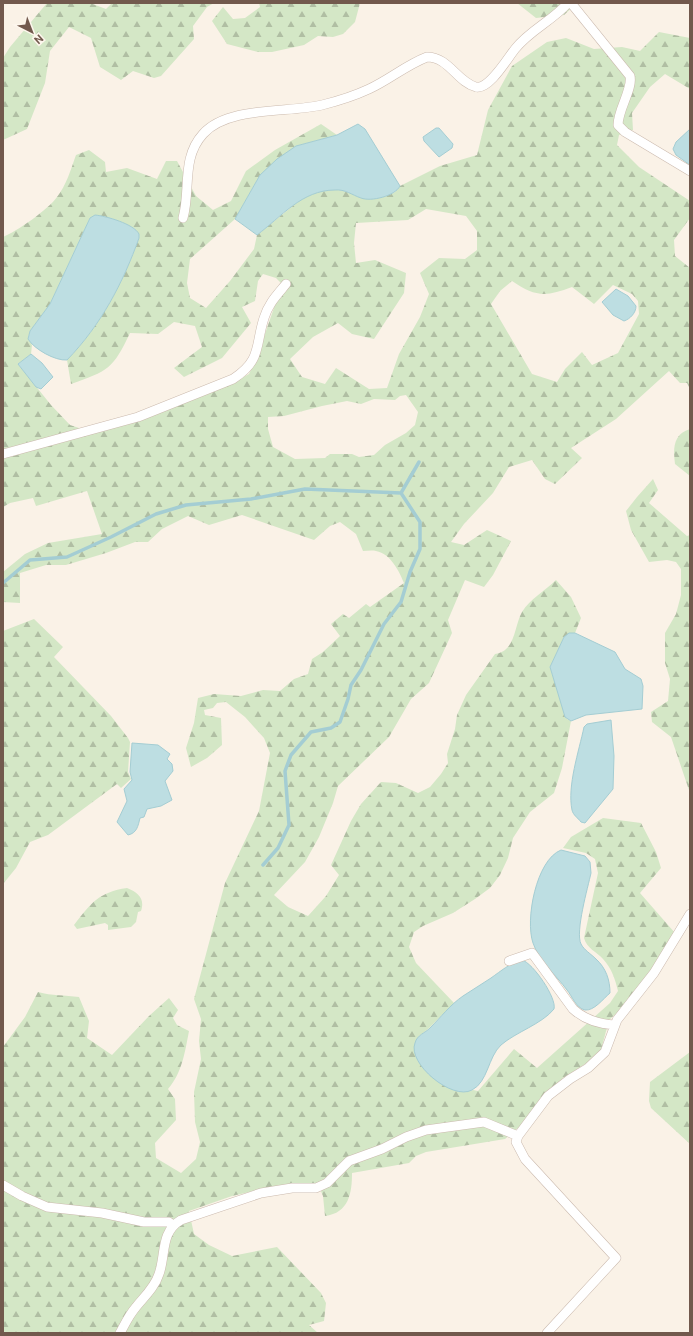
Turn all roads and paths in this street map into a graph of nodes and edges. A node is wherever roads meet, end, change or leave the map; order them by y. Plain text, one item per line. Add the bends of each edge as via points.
1 (568, 3) edge
2 (572, 3) edge
3 (690, 171) edge
4 (183, 218) dead end
5 (286, 284) dead end
6 (3, 454) edge
7 (690, 914) edge
8 (509, 961) dead end
9 (615, 1025) junction
10 (518, 1136) junction
11 (3, 1184) edge
12 (173, 1225) junction
13 (120, 1333) edge
14 (547, 1333) edge

1 - 4 street via 558,14 532,31 515,48 494,77 482,86 470,84 440,60 427,57 368,90 350,97 298,109 237,116 211,127 194,146 189,159
2 - 3 street via 630,76 632,82 618,115 618,125 625,132
5 - 6 street via 264,316 256,356 245,370 233,379 138,417
7 - 9 street via 654,974
8 - 9 street via 532,953 573,1009 581,1016 595,1023
9 - 10 street via 605,1052 588,1068 548,1096
10 - 12 street via 484,1122 426,1130 350,1160 322,1186 261,1193
10 - 14 street via 516,1142 525,1159 616,1258
11 - 12 street via 22,1196 47,1206 102,1213 144,1222 169,1222
12 - 13 street via 165,1238 159,1275

